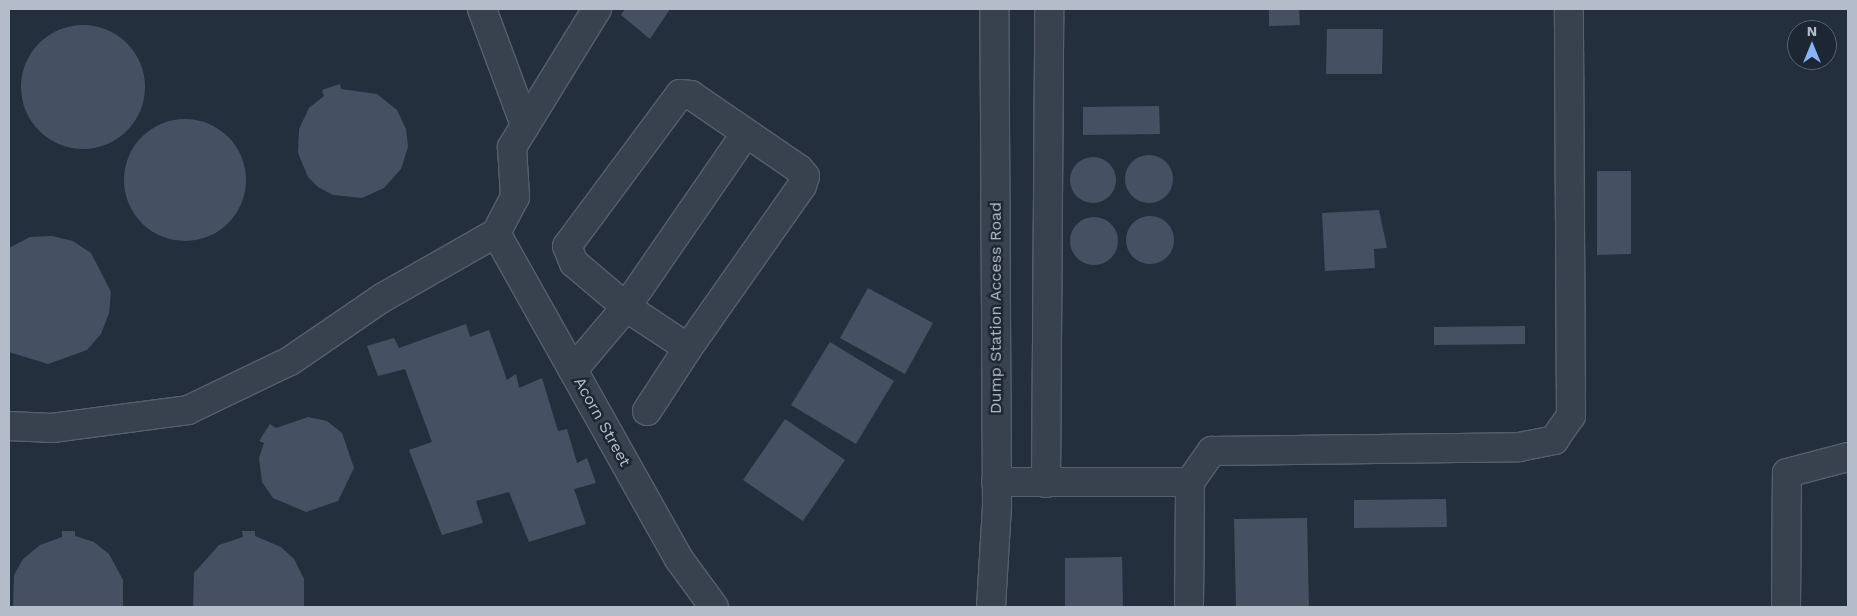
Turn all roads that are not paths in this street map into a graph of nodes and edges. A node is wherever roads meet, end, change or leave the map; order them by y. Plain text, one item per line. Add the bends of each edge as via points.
1 (482, 9) edge
2 (597, 9) edge
3 (994, 9) edge
4 (1049, 9) edge
5 (1569, 9) edge
6 (525, 125) junction
7 (746, 132) junction
8 (496, 233) junction
9 (626, 306) junction
10 (688, 348) junction
11 (573, 370) junction
12 (647, 411) dead end
13 (9, 426) edge
14 (1848, 457) edge
15 (996, 482) junction
16 (1190, 482) junction
17 (1046, 483) junction
18 (714, 607) edge
19 (991, 607) edge
20 (1189, 607) edge
21 (1786, 607) edge

1 - 6 street
2 - 6 street
3 - 15 street, Dump Station Access Road
4 - 17 street
5 - 16 street via 1570,416 1554,440 1519,447 1212,451
6 - 8 street via 512,147 515,197
7 - 9 street
7 - 9 street via 691,95 680,94 567,246 574,263
7 - 10 street via 799,169 804,181
8 - 11 street, Acorn Street
8 - 13 street via 382,298 290,361 188,410 52,428
9 - 10 street
9 - 11 street
10 - 12 street
11 - 18 street, Acorn Street via 679,559
14 - 21 street via 1787,473
15 - 17 street
15 - 19 street, Dump Station Access Road
16 - 17 street
16 - 20 street

